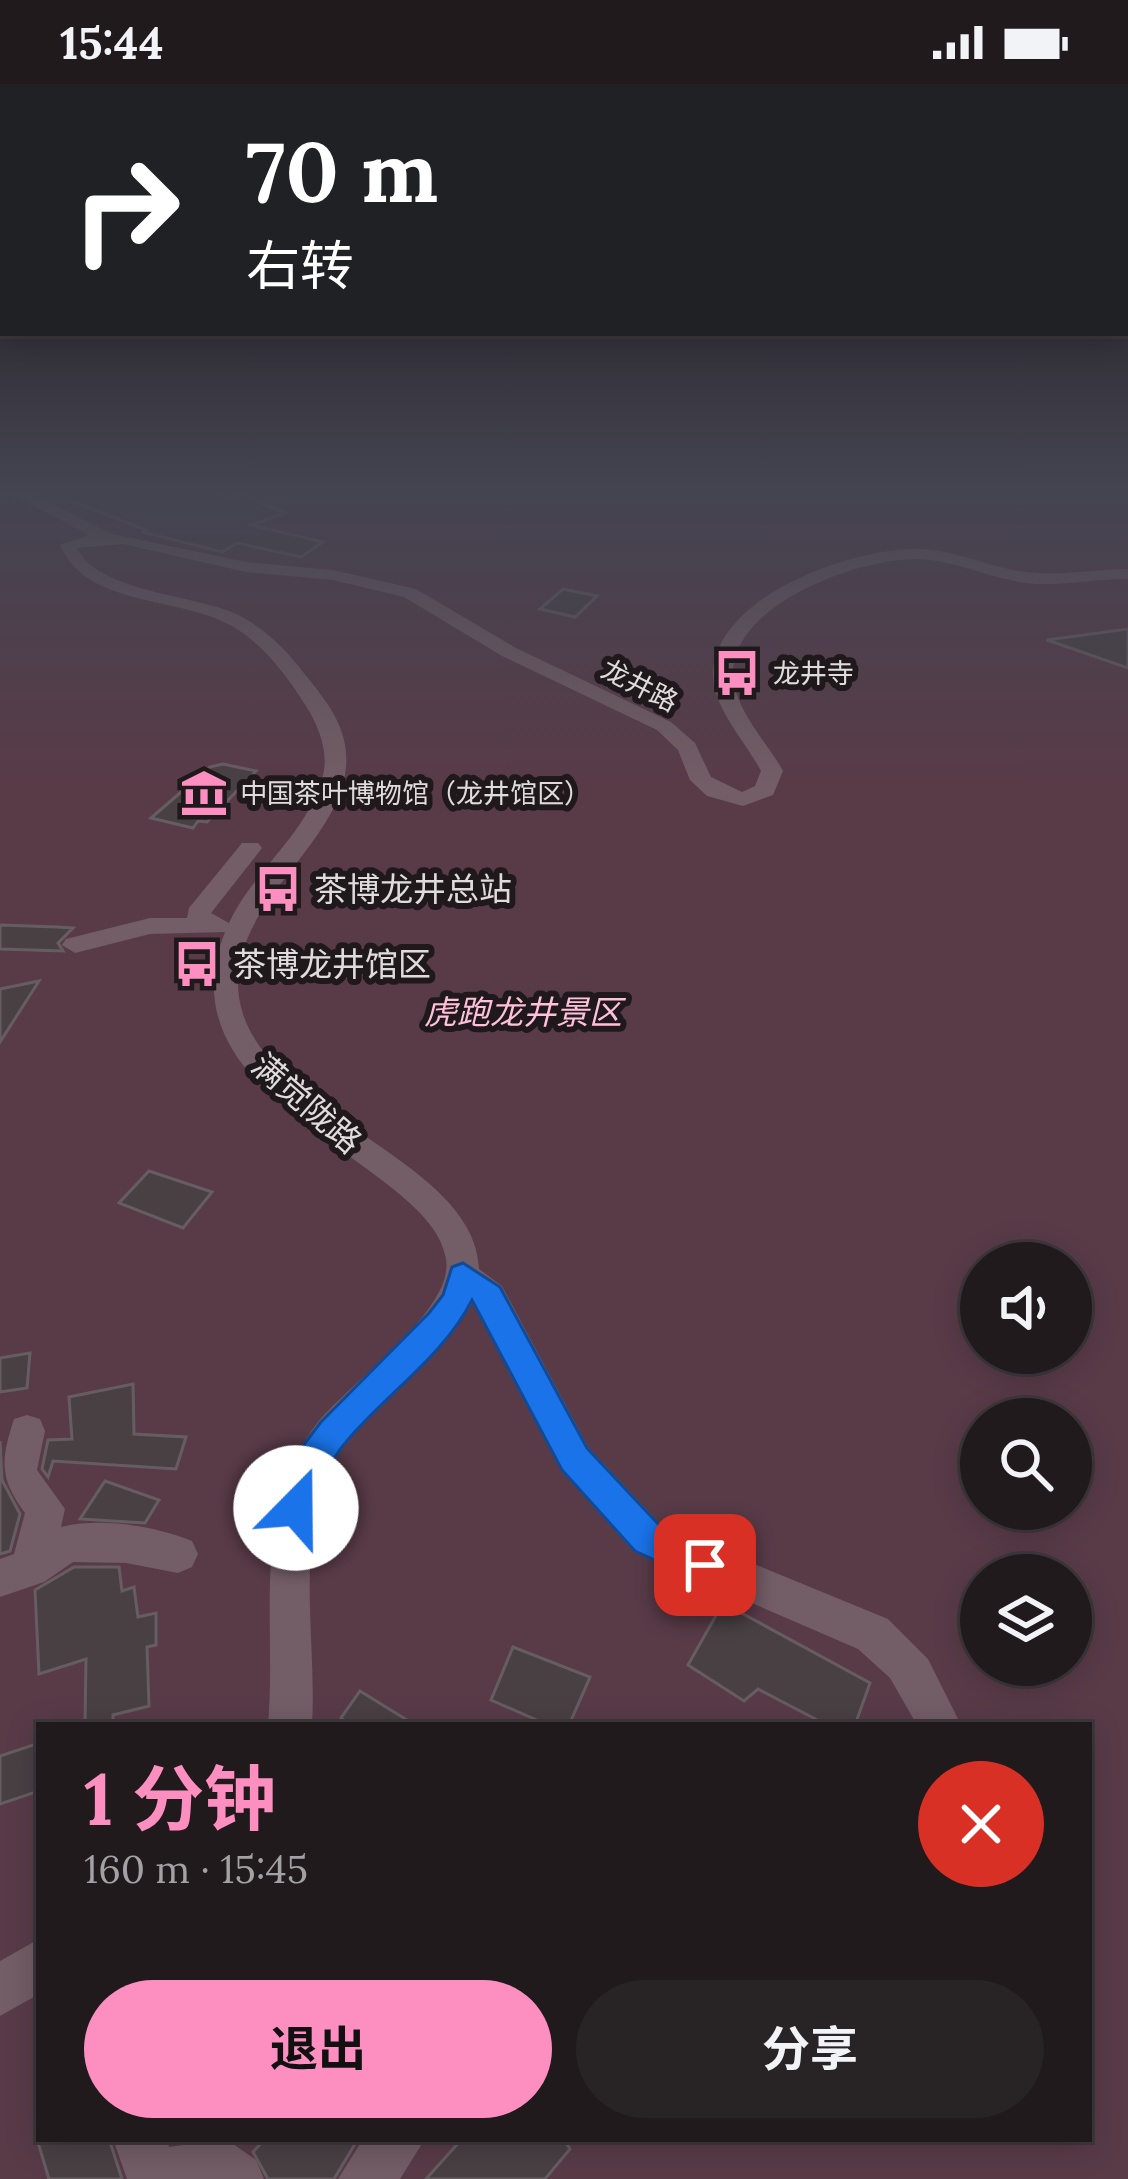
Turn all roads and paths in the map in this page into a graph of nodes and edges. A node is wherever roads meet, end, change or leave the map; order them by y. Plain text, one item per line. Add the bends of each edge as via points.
1 (128, 586) edge
2 (382, 586) edge
3 (800, 586) edge
4 (250, 848) dead end
5 (219, 926) junction
6 (75, 945) dead end
7 (463, 1275) junction
8 (17, 1439) edge
9 (178, 1554) dead end
10 (15, 1573) edge
11 (290, 1722) edge
12 (938, 1722) edge
13 (36, 1966) edge
14 (0, 1991) edge
15 (141, 2142) edge
16 (396, 2142) edge
17 (231, 2161) edge
18 (365, 2179) edge

1 - 5 street, 满觉陇路 via 245,626 302,683 334,745 334,794
2 - 3 street, 龙井路 via 664,726 688,747 700,780 742,799 765,790 772,770 732,704 724,654 764,607
4 - 5 street via 198,913
5 - 6 street via 150,926
5 - 7 street, 满觉陇路 via 228,1008 248,1054 433,1206 452,1230
7 - 11 street via 440,1322 333,1432 306,1478 293,1538
7 - 12 street via 490,1296 574,1459 648,1539 873,1634 902,1655
8 - 10 street via 16,1475 46,1509
9 - 10 street via 67,1543
13 - 14 street
15 - 17 street via 153,2177
16 - 18 street

